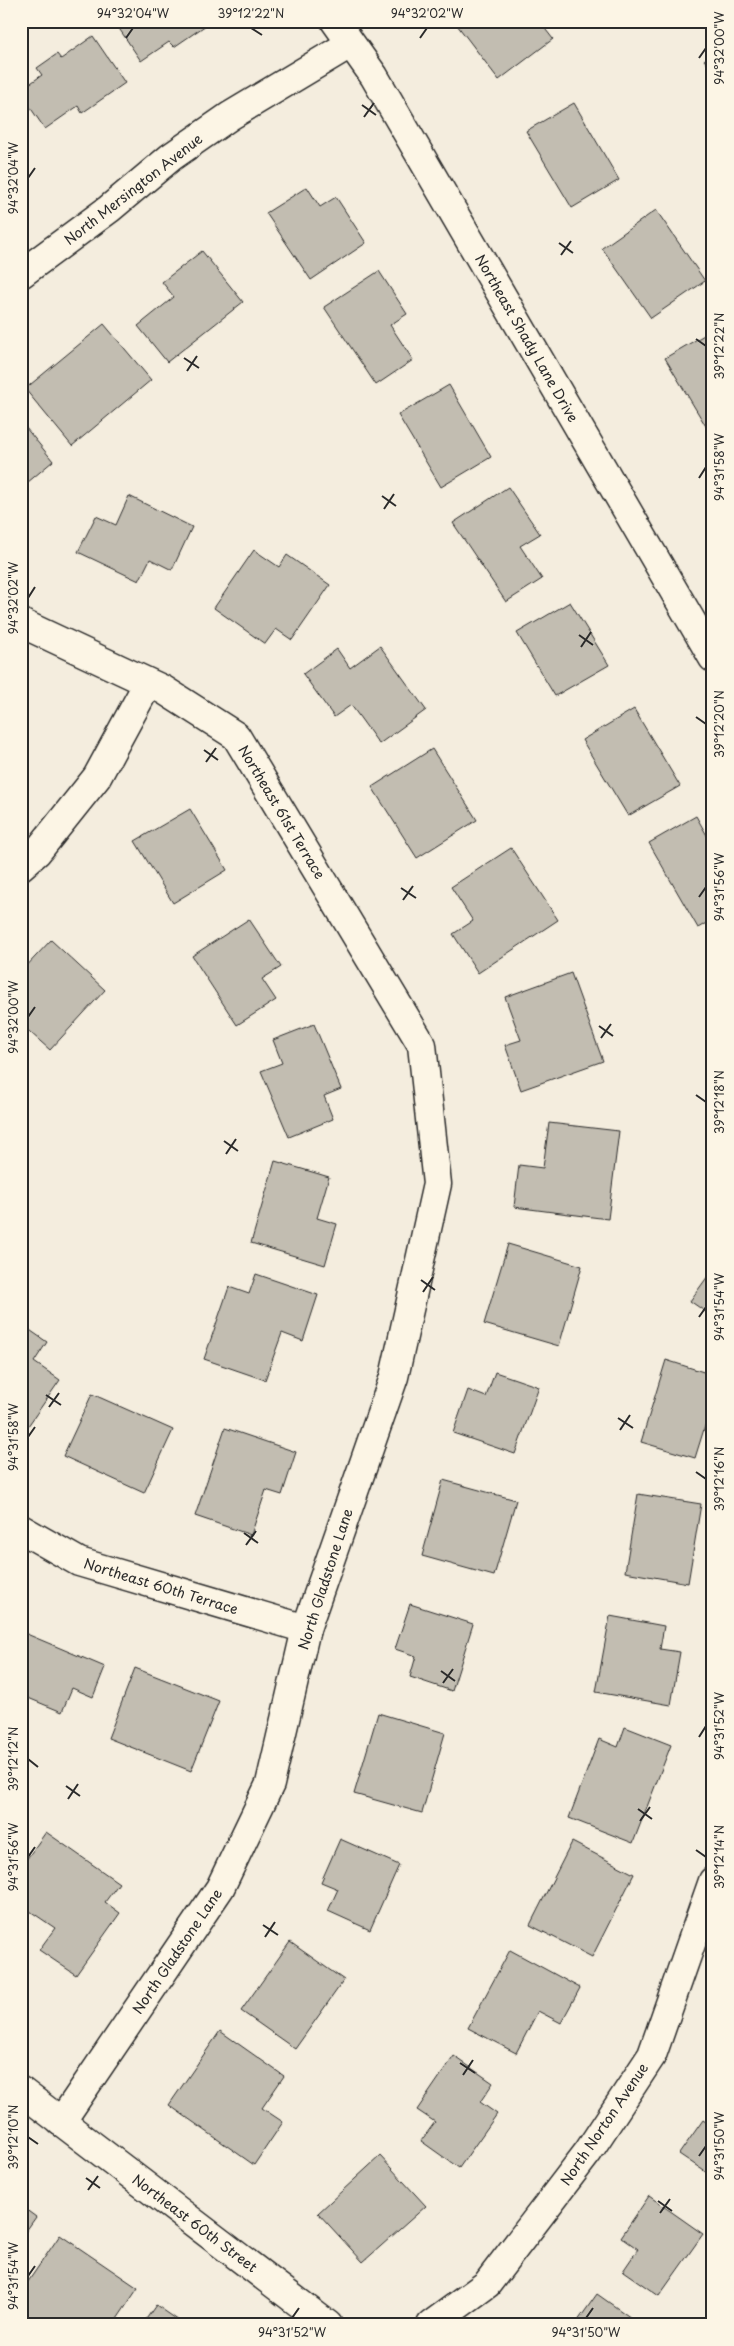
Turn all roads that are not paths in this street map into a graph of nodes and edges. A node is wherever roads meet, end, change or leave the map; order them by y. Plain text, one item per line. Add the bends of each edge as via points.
1 (335, 21) edge
2 (350, 44) junction
3 (21, 274) edge
4 (21, 623) edge
5 (713, 658) edge
6 (148, 683) junction
7 (21, 866) edge
8 (422, 1045) joint
9 (21, 1529) edge
10 (306, 1630) junction
11 (713, 1881) edge
12 (21, 2091) edge
13 (62, 2122) junction
14 (328, 2325) edge
15 (431, 2325) edge

1 - 2 street, Northeast Shady Lane Drive
2 - 3 street, North Mersington Avenue via 230,116 171,157 109,209
2 - 5 street, Northeast Shady Lane Drive via 374,76
4 - 6 street, Northeast 61st Terrace
6 - 7 street via 97,777 37,852
6 - 8 street, Northeast 61st Terrace via 236,736
8 - 10 street, North Gladstone Lane via 437,1184 394,1377
9 - 10 street, Northeast 60th Terrace via 79,1562
10 - 13 street, North Gladstone Lane via 270,1784 220,1888
11 - 15 street, North Norton Avenue via 652,2055 588,2152 487,2284
12 - 13 street, Northeast 60th Street
13 - 14 street, Northeast 60th Street

